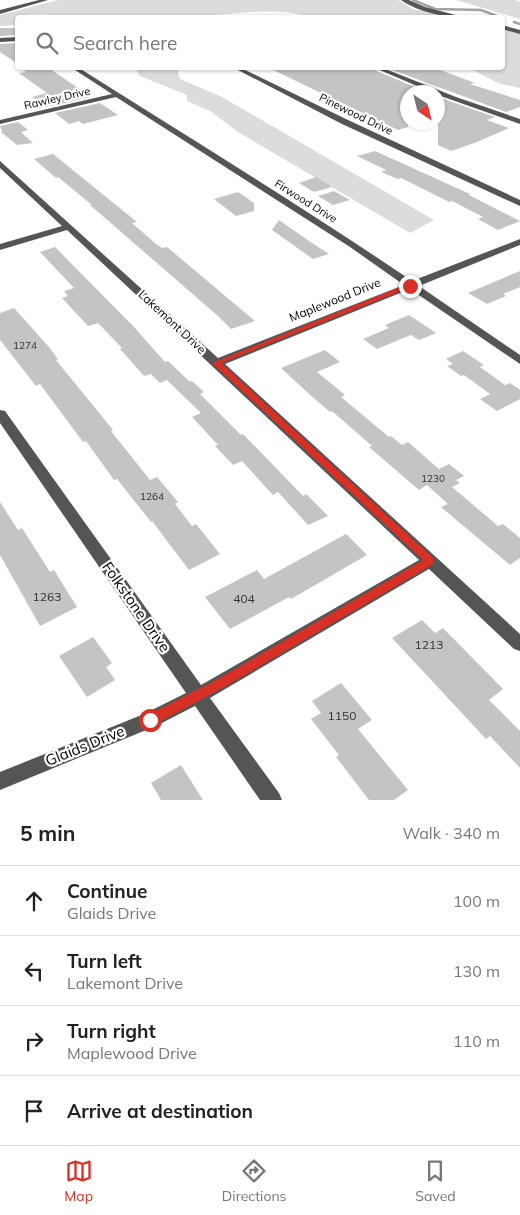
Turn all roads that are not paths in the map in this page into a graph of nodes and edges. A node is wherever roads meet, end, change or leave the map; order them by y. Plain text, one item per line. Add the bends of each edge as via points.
1 (45, 0) edge
2 (404, 0) edge
3 (0, 12) edge
4 (452, 15) edge
5 (505, 28) edge
6 (520, 32) edge
7 (15, 39) edge
8 (0, 40) edge
9 (79, 70) edge
10 (241, 70) edge
11 (383, 70) edge
12 (118, 95) junction
13 (0, 122) edge
14 (520, 122) edge
15 (0, 163) edge
16 (520, 203) edge
17 (68, 227) junction
18 (520, 242) edge
19 (0, 247) edge
20 (410, 286) junction
21 (520, 360) edge
22 (216, 363) junction
23 (0, 414) edge
24 (430, 561) junction
25 (520, 644) edge
26 (198, 696) junction
27 (0, 781) edge
28 (272, 800) edge

1 - 3 street
2 - 4 street
5 - 6 street
7 - 8 street
9 - 12 street, Firwood Drive
10 - 16 street, Pinewood Drive
11 - 14 street
12 - 13 street, Rawley Drive
12 - 20 street, Firwood Drive via 353,245
15 - 17 street, Lakemont Drive
17 - 19 street
17 - 22 street, Lakemont Drive
18 - 20 street, Maplewood Drive
20 - 21 street, Firwood Drive
20 - 22 street, Maplewood Drive
22 - 24 street, Lakemont Drive
23 - 26 street, Folkstone Drive
24 - 25 street, Lakemont Drive
24 - 26 street, Glaids Drive
26 - 27 street, Glaids Drive via 150,720
26 - 28 street, Folkstone Drive

